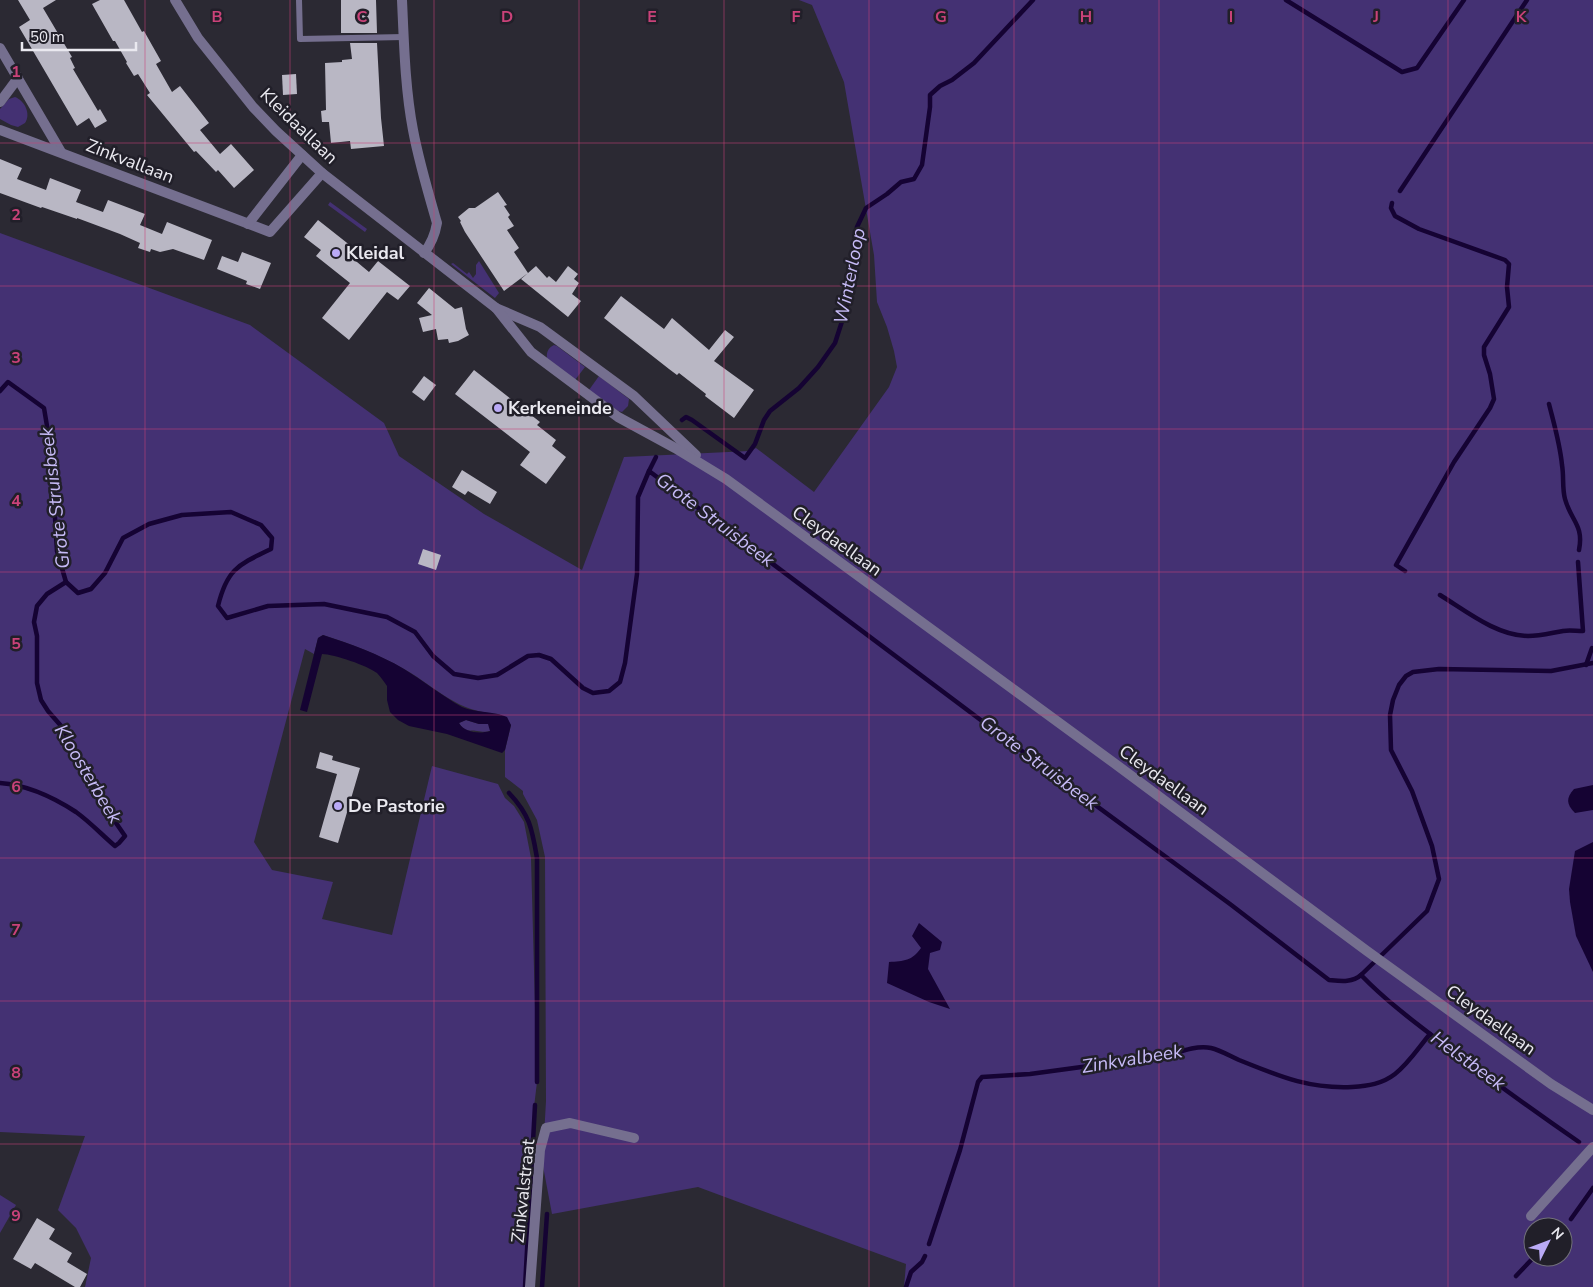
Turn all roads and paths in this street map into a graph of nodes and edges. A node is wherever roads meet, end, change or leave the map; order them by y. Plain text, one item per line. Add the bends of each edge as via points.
1 (175, 0) edge
2 (299, 0) edge
3 (402, 0) edge
4 (404, 37) junction
5 (0, 48) edge
6 (18, 78) junction
7 (0, 102) edge
8 (0, 130) edge
9 (61, 152) junction
10 (302, 155) junction
11 (322, 173) junction
12 (248, 224) junction
13 (424, 253) junction
14 (496, 308) junction
15 (718, 474) junction
16 (1593, 1110) edge
17 (634, 1138) dead end
18 (1593, 1147) edge
19 (1531, 1216) dead end
20 (530, 1287) edge

1 - 10 street, Kleidaallaan via 198,38 253,107
2 - 4 lane via 300,39
3 - 4 street
4 - 13 street via 412,128 437,223 430,246
5 - 6 street
6 - 7 street
6 - 9 street
8 - 9 street, Zinkvallaan
9 - 12 street, Zinkvallaan
10 - 11 street, Kleidaallaan
10 - 12 street
11 - 12 street, Zinkvallaan via 270,232
11 - 13 street, Kleidaallaan
13 - 14 street
14 - 15 street via 540,327 634,396
14 - 15 street via 531,352 618,417
15 - 16 street, Cleydaellaan via 1367,951 1551,1084
17 - 20 street, Zinkvalstraat via 570,1123 546,1128 540,1150
18 - 19 street

